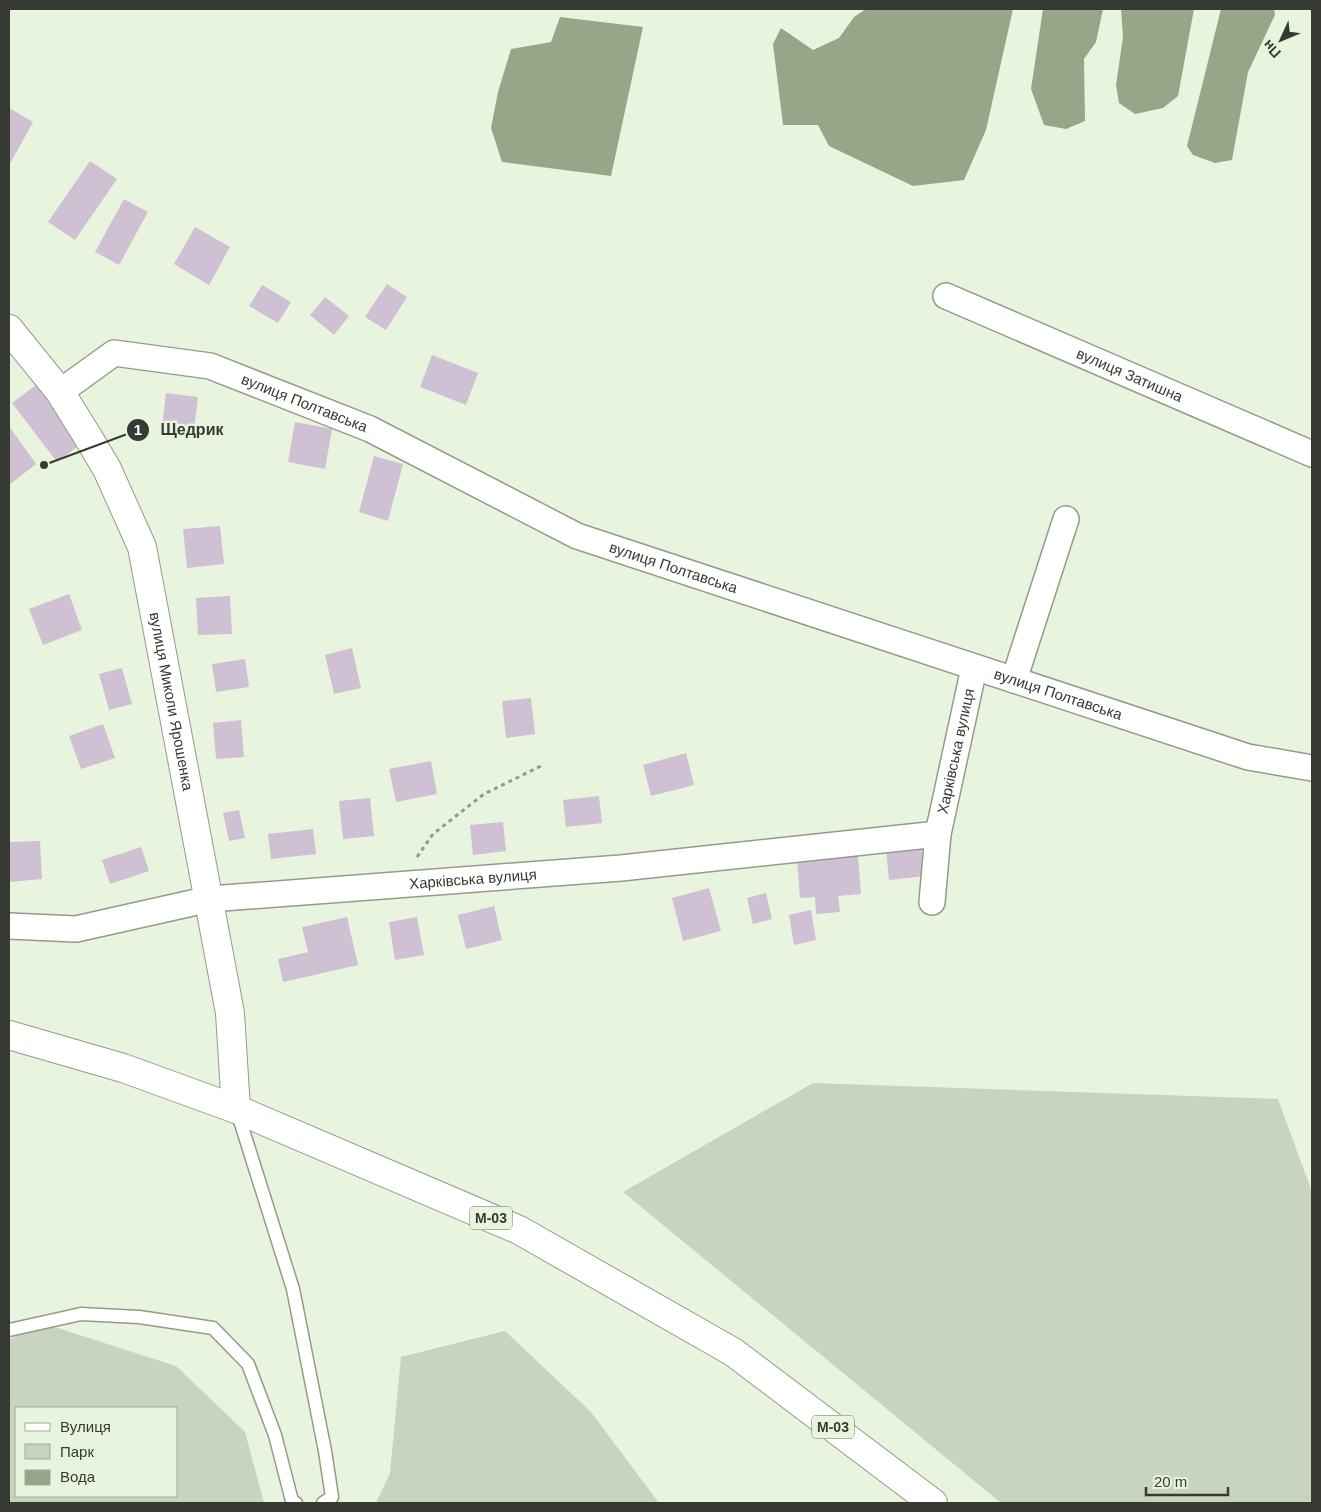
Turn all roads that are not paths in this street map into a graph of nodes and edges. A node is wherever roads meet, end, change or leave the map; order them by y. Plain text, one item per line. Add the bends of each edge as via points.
1 (946, 296) dead end
2 (9, 329) edge
3 (60, 392) junction
4 (1312, 454) edge
5 (1066, 519) dead end
6 (974, 668) junction
7 (1014, 680) junction
8 (1312, 768) edge
9 (938, 834) junction
10 (210, 899) junction
11 (932, 902) dead end
12 (9, 926) edge
13 (9, 1035) edge
14 (236, 1109) junction
15 (9, 1330) edge
16 (296, 1503) edge
17 (322, 1503) edge
18 (933, 1503) edge

1 - 4 street, вулиця Затишна
2 - 3 main road, вулиця Миколи Ярошенка
3 - 6 street, вулиця Полтавська via 114,353 210,366 370,429 577,536
3 - 10 main road, вулиця Миколи Ярошенка via 107,469 142,547
5 - 7 street
6 - 7 street, вулиця Полтавська
6 - 9 street, Харківська вулиця
7 - 8 street, вулиця Полтавська via 1248,757
9 - 10 street, Харківська вулиця via 621,868
9 - 11 street, Харківська вулиця
10 - 12 street, Харківська вулиця via 76,928
10 - 14 main road, вулиця Миколи Ярошенка via 230,1013
13 - 14 main road, М-03 via 123,1068
14 - 17 lane via 293,1289 332,1497
14 - 18 main road, М-03 via 519,1230 733,1352
15 - 16 lane via 81,1314 139,1317 213,1328 248,1364 275,1435 292,1501

